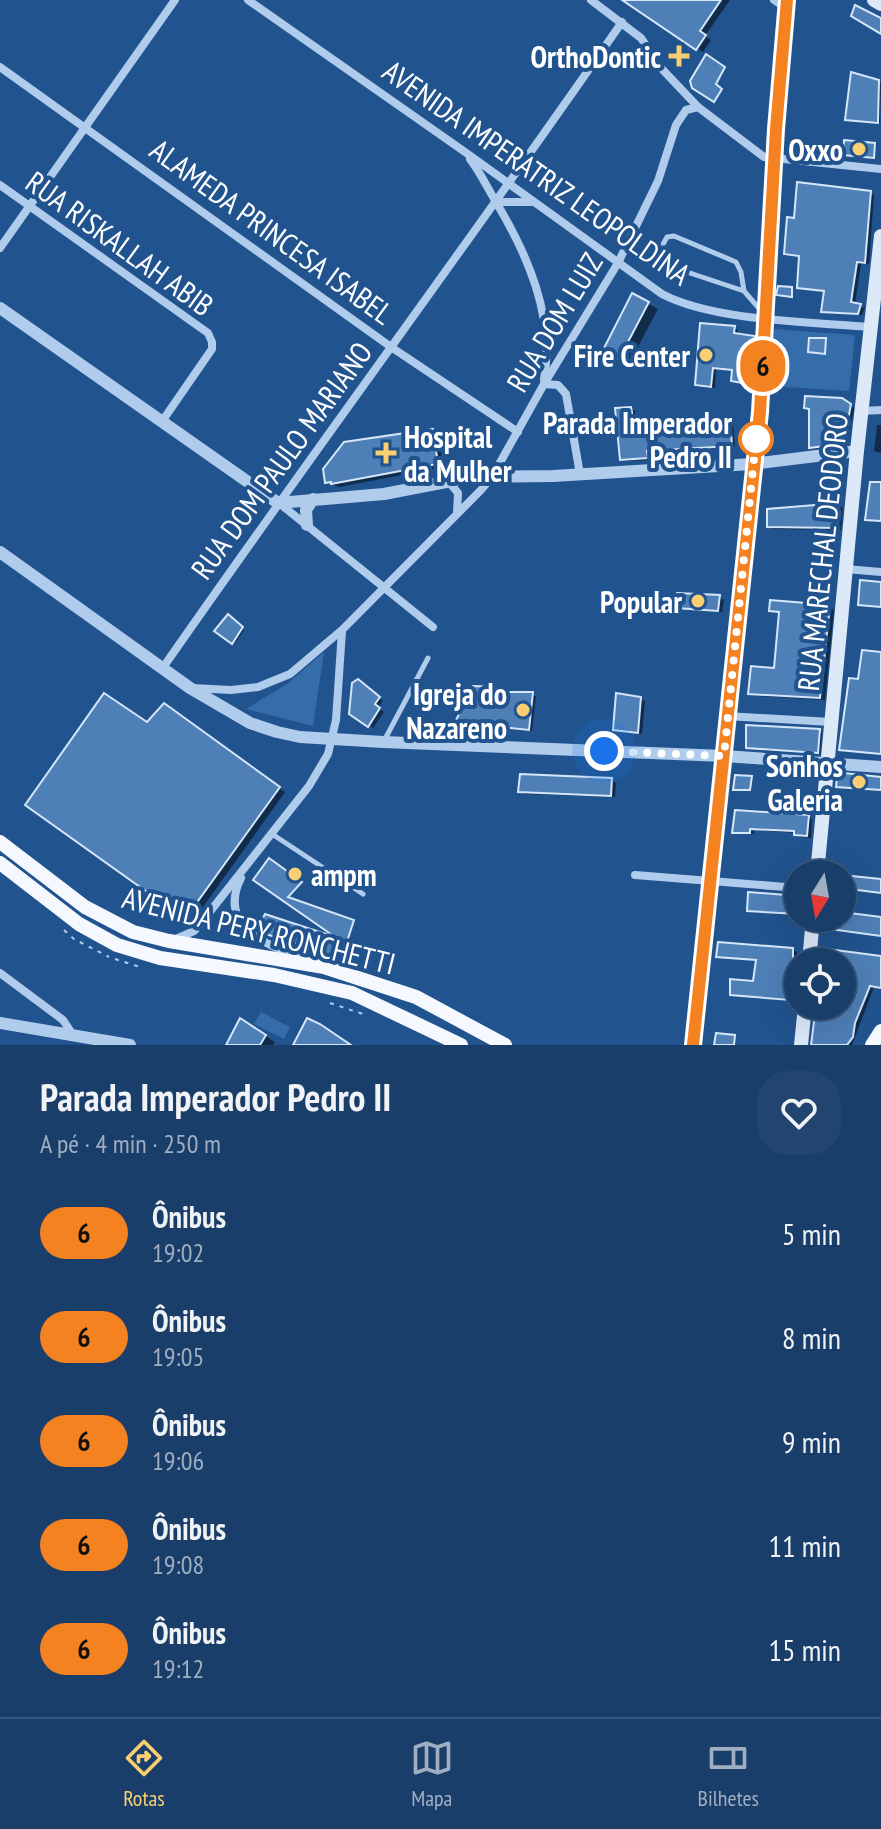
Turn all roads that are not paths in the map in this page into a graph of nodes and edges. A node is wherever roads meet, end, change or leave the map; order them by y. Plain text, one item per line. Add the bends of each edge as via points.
1 (175, 0) edge
2 (248, 0) edge
3 (591, 0) edge
4 (774, 0) edge
5 (874, 0) edge
6 (787, 4) edge
7 (881, 4) edge
8 (622, 22) junction
9 (0, 67) edge
10 (698, 107) junction
11 (86, 126) junction
12 (465, 152) junction
13 (775, 160) junction
14 (881, 169) edge
15 (509, 184) junction
16 (0, 185) edge
17 (496, 202) junction
18 (532, 202) junction
19 (29, 206) junction
20 (881, 236) edge
21 (0, 248) edge
22 (618, 263) junction
23 (744, 291) junction
24 (0, 308) edge
25 (767, 318) junction
26 (870, 327) junction
27 (391, 347) junction
28 (544, 384) junction
29 (881, 410) edge
30 (862, 411) junction
31 (163, 420) junction
32 (518, 432) junction
33 (857, 451) junction
34 (752, 464) junction
35 (580, 474) junction
36 (492, 477) junction
37 (447, 481) junction
38 (313, 499) junction
39 (278, 503) junction
40 (457, 513) junction
41 (307, 525) junction
42 (0, 552) edge
43 (846, 569) junction
44 (881, 572) edge
45 (385, 589) junction
46 (433, 627) dead end
47 (342, 630) junction
48 (428, 658) dead end
49 (162, 669) junction
50 (190, 688) junction
51 (727, 716) junction
52 (831, 722) junction
53 (333, 739) junction
54 (383, 742) junction
55 (724, 756) junction
56 (827, 764) junction
57 (881, 767) edge
58 (272, 834) junction
59 (0, 842) edge
60 (817, 860) edge
61 (0, 863) edge
62 (248, 866) junction
63 (635, 875) dead end
64 (710, 881) junction
65 (784, 887) edge
66 (363, 894) dead end
67 (169, 941) junction
68 (324, 967) junction
69 (0, 973) edge
70 (804, 1020) edge
71 (0, 1023) edge
72 (475, 1027) junction
73 (881, 1031) edge
74 (73, 1035) junction
75 (130, 1045) edge
76 (464, 1045) edge
77 (505, 1045) edge
78 (693, 1045) edge
79 (801, 1045) edge
80 (872, 1045) edge

1 - 11 street
2 - 12 street, AVENIDA IMPERATRIZ LEOPOLDINA
3 - 8 street
4 - 6 street
5 - 7 main road
6 - 13 street
8 - 10 street
8 - 15 street, RUA DOM PAULO MARIANO
9 - 11 street, ALAMEDA PRINCESA ISABEL
10 - 13 street
10 - 22 street, RUA DOM LUIZ via 686,110 676,125 658,181
11 - 19 street
11 - 27 street, ALAMEDA PRINCESA ISABEL
12 - 15 street, AVENIDA IMPERATRIZ LEOPOLDINA
12 - 17 street
13 - 14 street
13 - 25 street
15 - 17 street, RUA DOM PAULO MARIANO
15 - 18 street, AVENIDA IMPERATRIZ LEOPOLDINA
16 - 19 street, RUA RISKALLAH ABIB
17 - 18 street
17 - 27 street, RUA DOM PAULO MARIANO
17 - 28 street via 531,270 545,331
18 - 22 street, AVENIDA IMPERATRIZ LEOPOLDINA
19 - 21 street
19 - 31 street, RUA RISKALLAH ABIB via 208,333 212,349
20 - 26 main road, RUA MARECHAL DEODORO
22 - 25 street, AVENIDA IMPERATRIZ LEOPOLDINA via 680,303
22 - 28 street, RUA DOM LUIZ
23 - 23 lane via 669,266 657,255 667,237 674,236 736,262
23 - 25 lane
24 - 31 street
25 - 26 street, AVENIDA IMPERATRIZ LEOPOLDINA
25 - 34 street
26 - 30 main road, RUA MARECHAL DEODORO
27 - 32 street, ALAMEDA PRINCESA ISABEL
27 - 39 street, RUA DOM PAULO MARIANO
28 - 32 street, RUA DOM LUIZ
28 - 35 street via 558,385 566,394
29 - 30 street
30 - 33 main road, RUA MARECHAL DEODORO
31 - 39 street
32 - 36 street, RUA DOM LUIZ
33 - 34 street
33 - 43 main road, RUA MARECHAL DEODORO
34 - 35 street
34 - 51 street
35 - 36 street
36 - 37 street
36 - 40 street, RUA DOM LUIZ
37 - 38 street via 384,494
37 - 40 street via 458,493
38 - 39 street
38 - 41 street via 306,510
39 - 41 street
39 - 49 street, RUA DOM PAULO MARIANO
40 - 45 street, RUA DOM LUIZ
41 - 45 street
42 - 49 street
43 - 44 street
43 - 52 main road, RUA MARECHAL DEODORO
45 - 46 street
45 - 47 street, RUA DOM LUIZ
47 - 50 street, RUA DOM LUIZ via 272,683 246,689
47 - 53 street
48 - 54 lane
49 - 50 street
50 - 53 street via 250,723 300,737
51 - 52 street
51 - 55 street
52 - 56 main road, RUA MARECHAL DEODORO
53 - 54 street
53 - 58 street via 321,769
54 - 55 street
55 - 56 street
55 - 64 street
56 - 57 street
56 - 60 main road, RUA MARECHAL DEODORO via 818,806
58 - 62 street
58 - 66 lane
59 - 67 main road, AVENIDA PERY RONCHETTI via 104,918
61 - 76 main road, AVENIDA PERY RONCHETTI via 79,924 117,945 160,958 352,993
62 - 67 street via 194,931
62 - 68 street via 235,894 238,919 261,940
63 - 64 street
64 - 65 street
64 - 78 street
67 - 68 main road, AVENIDA PERY RONCHETTI
68 - 72 main road, AVENIDA PERY RONCHETTI via 416,997
69 - 74 street via 63,1020
70 - 79 main road
71 - 74 street
72 - 76 street
72 - 77 main road, AVENIDA PERY RONCHETTI
73 - 80 main road
74 - 75 street

